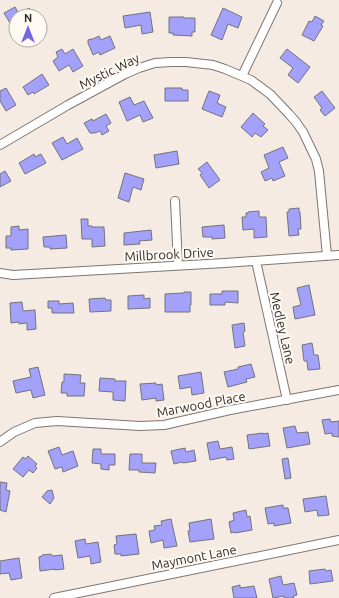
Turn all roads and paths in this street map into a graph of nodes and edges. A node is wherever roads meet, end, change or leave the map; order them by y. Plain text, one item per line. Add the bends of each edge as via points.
1 (277, 3) dead end
2 (242, 76) junction
3 (0, 145) edge
4 (176, 201) dead end
5 (339, 255) edge
6 (327, 256) junction
7 (256, 261) junction
8 (178, 266) junction
9 (0, 273) edge
10 (339, 390) edge
11 (288, 400) junction
12 (0, 442) edge
13 (339, 540) edge
14 (54, 598) edge

1 - 2 street
2 - 3 street, Mystic Way via 213,65 186,62 139,68 111,81
2 - 6 street, Mystic Way via 252,80 270,94 296,122 310,144 320,171
4 - 8 street
5 - 6 street, Millbrook Drive
6 - 7 street, Millbrook Drive
7 - 8 street, Millbrook Drive
7 - 11 street, Medley Lane
8 - 9 street, Millbrook Drive
10 - 11 street, Marwood Place
11 - 12 street, Marwood Place via 164,425 46,421 14,432
13 - 14 street, Maymont Lane

